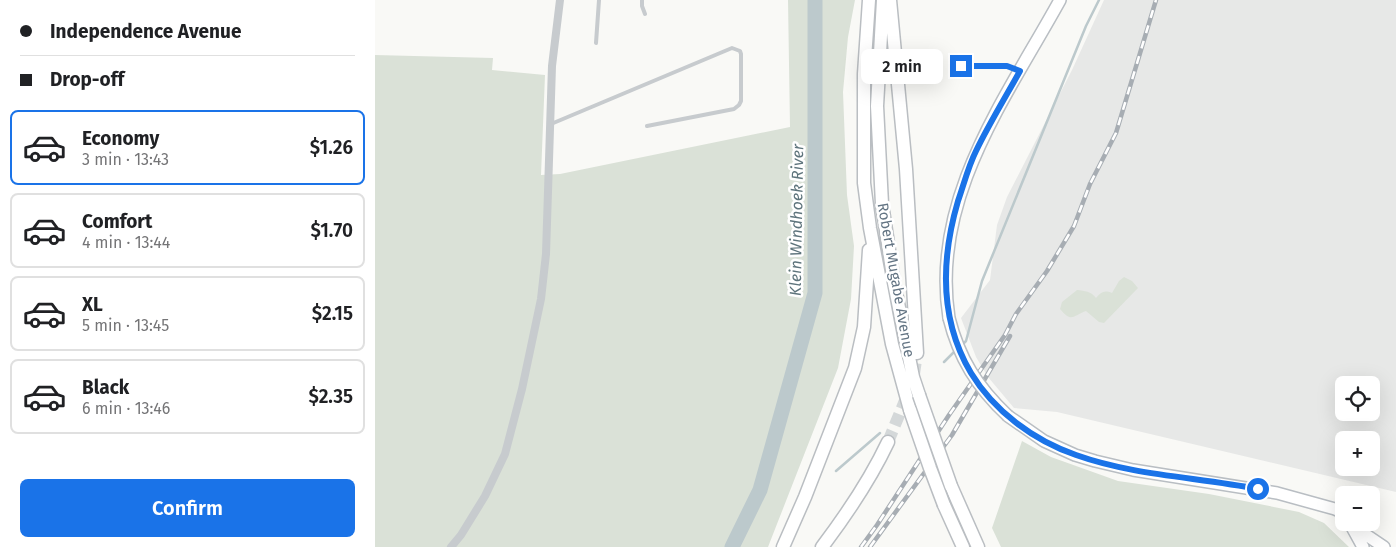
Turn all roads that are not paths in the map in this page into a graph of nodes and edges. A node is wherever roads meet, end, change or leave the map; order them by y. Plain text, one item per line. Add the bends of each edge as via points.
1 (560, 0) edge
2 (599, 0) edge
3 (642, 0) edge
4 (869, 0) edge
5 (883, 0) edge
6 (890, 0) edge
7 (1060, 0) edge
8 (645, 14) dead end
9 (596, 43) dead end
10 (961, 66) dead end
11 (1020, 71) junction
12 (549, 124) junction
13 (647, 126) dead end
14 (870, 228) junction
15 (917, 353) tunnel mouth
16 (888, 442) tunnel mouth
17 (1325, 508) junction
18 (1335, 509) edge
19 (1335, 516) edge
20 (1354, 531) edge
21 (1361, 531) edge
22 (1365, 531) edge
23 (451, 547) edge
24 (783, 547) edge
25 (822, 547) edge
26 (963, 547) edge
27 (978, 547) edge
28 (1363, 547) edge
29 (1384, 547) edge
30 (1395, 547) edge

1 - 12 street
2 - 9 lane
3 - 8 lane
4 - 14 main road, Robert Mugabe Avenue via 863,131
5 - 27 main road, Robert Mugabe Avenue, bridge via 877,106 886,238 919,395 951,486
6 - 15 main road via 906,170
7 - 11 main road
10 - 11 lane via 1007,66
11 - 17 main road, bridge via 976,152 963,184 945,263 949,318 959,350 978,385 1008,416 1044,441 1075,455 1133,470 1264,490
12 - 13 lane via 732,48 740,51 741,101 735,109
12 - 23 street via 547,254 522,389 505,454 485,496
14 - 24 main road via 864,327 855,368
14 - 26 main road, Robert Mugabe Avenue, bridge via 892,344 910,410 929,468
16 - 25 main road via 862,491
17 - 18 main road
17 - 19 main road
20 - 28 main road
21 - 29 main road
22 - 30 main road

